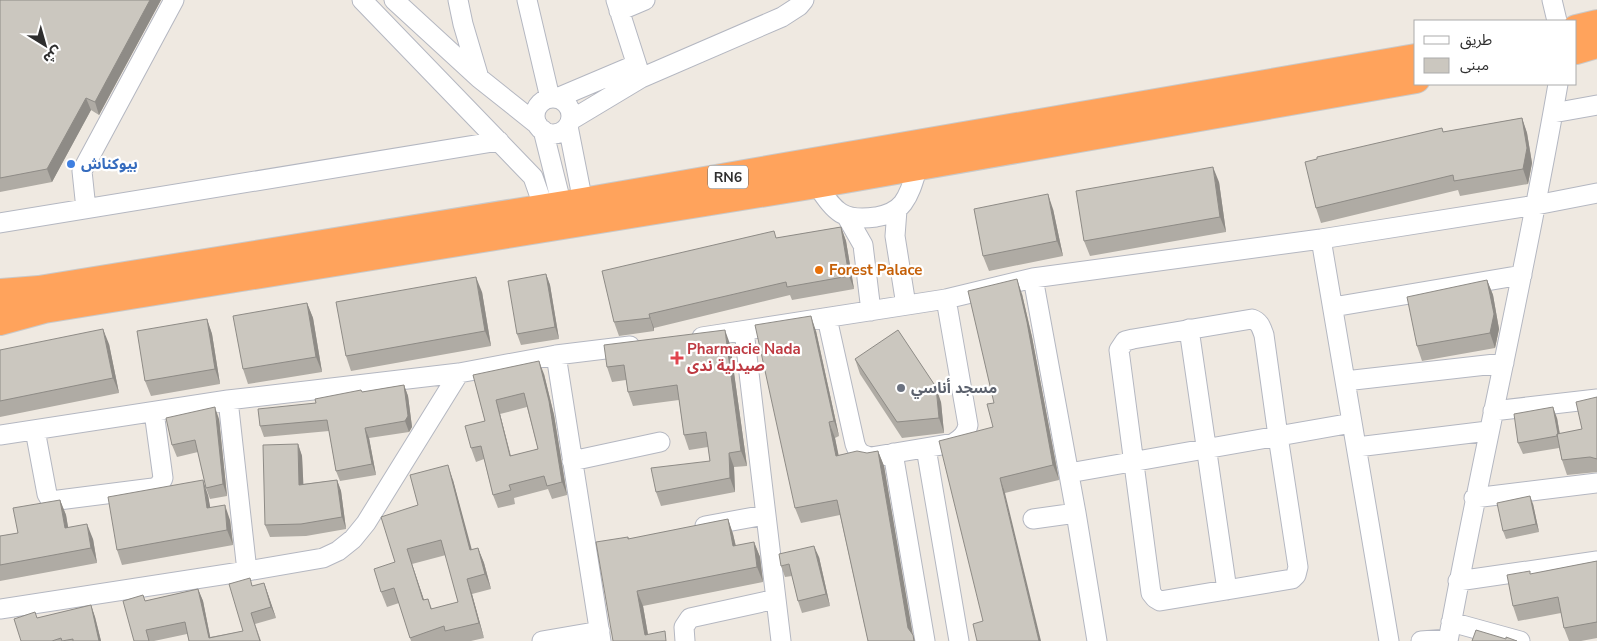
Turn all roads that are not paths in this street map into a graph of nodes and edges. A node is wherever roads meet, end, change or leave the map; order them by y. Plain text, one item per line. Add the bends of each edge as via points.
1 (174, 0) edge
2 (362, 0) edge
3 (394, 0) edge
4 (458, 0) edge
5 (527, 0) edge
6 (645, 0) edge
7 (804, 0) edge
8 (1552, 0) edge
9 (618, 5) edge
10 (1557, 20) edge
11 (1597, 24) edge
12 (1577, 29) edge
13 (1597, 44) edge
14 (1577, 50) edge
15 (1414, 58) edge
16 (638, 72) junction
17 (479, 78) junction
18 (1414, 79) edge
19 (1558, 85) edge
20 (554, 98) junction
21 (1597, 105) edge
22 (1553, 113) junction
23 (569, 123) junction
24 (540, 128) junction
25 (499, 141) junction
26 (918, 166) junction
27 (816, 184) junction
28 (1597, 193) edge
29 (563, 205) junction
30 (1536, 205) junction
31 (86, 209) junction
32 (896, 210) junction
33 (847, 217) junction
34 (0, 223) edge
35 (1321, 239) junction
36 (1522, 275) junction
37 (1033, 278) junction
38 (0, 293) edge
39 (946, 300) junction
40 (906, 305) junction
41 (1333, 307) junction
42 (871, 311) junction
43 (827, 318) junction
44 (0, 321) edge
45 (1190, 329) junction
46 (744, 332) junction
47 (685, 339) edge
48 (645, 344) edge
49 (556, 355) junction
50 (1504, 363) junction
51 (459, 373) junction
52 (1345, 381) junction
53 (1597, 399) edge
54 (228, 400) junction
55 (1493, 411) junction
56 (154, 412) junction
57 (1352, 423) junction
58 (35, 430) junction
59 (1488, 431) junction
60 (0, 435) edge
61 (1278, 436) junction
62 (660, 442) dead end
63 (926, 448) junction
64 (1206, 448) junction
65 (1356, 448) junction
66 (894, 453) junction
67 (572, 461) junction
68 (1133, 462) junction
69 (1069, 473) junction
70 (1597, 483) edge
71 (1474, 498) junction
72 (1076, 513) junction
73 (765, 515) junction
74 (1033, 519) dead end
75 (690, 529) edge
76 (605, 544) edge
77 (586, 548) junction
78 (1597, 561) edge
79 (246, 571) junction
80 (1458, 581) junction
81 (1227, 590) junction
82 (776, 600) junction
83 (0, 609) edge
84 (1449, 634) edge
85 (600, 636) edge
86 (542, 641) edge
87 (685, 641) edge
88 (781, 641) edge
89 (925, 641) edge
90 (959, 641) edge
91 (1097, 641) edge
92 (1389, 641) edge
93 (1421, 641) edge
94 (1520, 641) edge

1 - 31 street via 82,171
2 - 25 street
3 - 17 street
4 - 17 street
5 - 20 street
6 - 9 street
7 - 16 street via 782,17
8 - 10 street
9 - 16 street
11 - 12 highway
13 - 14 highway
15 - 29 highway, RN6
16 - 20 street
16 - 23 street
17 - 24 street
18 - 26 highway, RN6
19 - 22 street
20 - 23 street via 568,106 571,113
20 - 24 street via 544,101 536,112
21 - 22 street
22 - 30 street
23 - 24 street via 556,133
23 - 29 street
24 - 29 street
25 - 29 street
25 - 31 street
26 - 27 highway, RN6
26 - 32 street via 910,191
27 - 33 street via 831,205
27 - 44 highway, RN6 via 44,309
28 - 30 street
29 - 38 highway, RN6 via 39,290
30 - 35 street
30 - 36 street
31 - 34 street
32 - 33 street via 861,219
32 - 40 street via 895,236
33 - 42 street via 863,245
35 - 37 street
35 - 41 street
36 - 41 street
36 - 50 street
37 - 39 street
37 - 69 street
39 - 40 street
39 - 63 street via 968,425 962,438
40 - 42 street
41 - 52 street
42 - 43 street
43 - 46 street
43 - 66 street via 858,451 870,457
45 - 61 street via 1252,319 1258,321 1264,334
45 - 64 street
45 - 68 street via 1125,341 1119,350
46 - 47 street
46 - 73 street
48 - 49 street
49 - 51 street
49 - 67 street
50 - 52 street
50 - 55 street
51 - 54 street
51 - 79 street via 353,539 338,552 323,558
52 - 57 street
53 - 55 street
54 - 56 street
54 - 79 street
55 - 59 street
56 - 58 street
56 - 58 street via 163,478 159,486 153,488 52,501 47,494
57 - 61 street
57 - 65 street
58 - 60 street
59 - 65 street
59 - 71 street
61 - 64 street
61 - 81 street via 1298,572 1292,579
62 - 67 street
63 - 66 street
63 - 90 street
64 - 68 street
64 - 81 street
65 - 92 street
66 - 89 street
67 - 77 street
68 - 69 street
68 - 81 street via 1153,596 1160,600
69 - 72 street
70 - 71 street
71 - 80 street
72 - 74 street
72 - 91 street
73 - 75 street
73 - 82 street
76 - 77 street
77 - 85 street
78 - 80 street
79 - 83 street
80 - 84 street
82 - 87 street via 690,618 684,627
82 - 88 street
84 - 93 street
84 - 94 street
85 - 86 street

